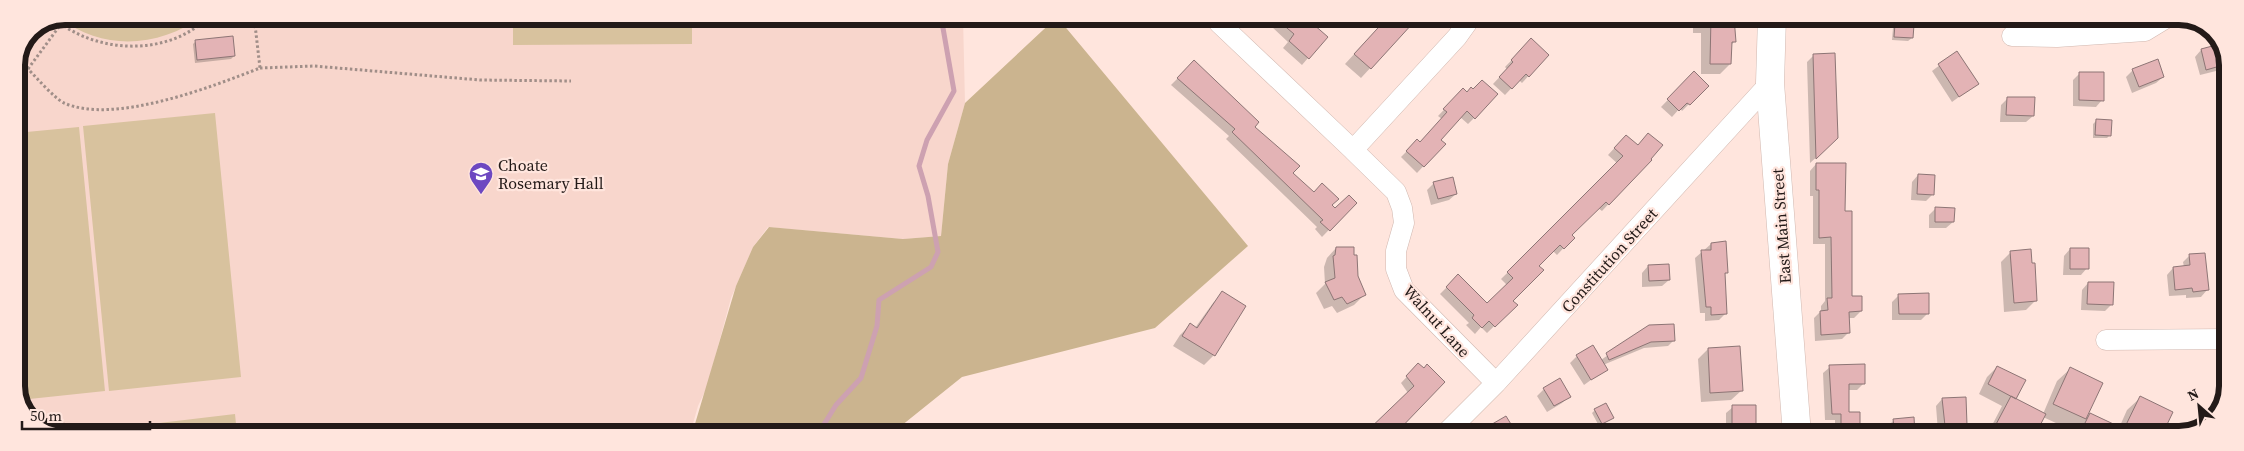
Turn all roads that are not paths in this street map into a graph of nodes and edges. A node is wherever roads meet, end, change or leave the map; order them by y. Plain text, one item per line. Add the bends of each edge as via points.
1 (1220, 25) edge
2 (1466, 25) edge
3 (1772, 25) edge
4 (2154, 25) edge
5 (2012, 36) dead end
6 (1770, 83) junction
7 (1353, 150) junction
8 (2219, 339) edge
9 (2106, 340) dead end
10 (1496, 383) junction
11 (1453, 426) edge
12 (1796, 426) edge

1 - 7 street, Walnut Lane
2 - 7 street
3 - 6 main road, East Main Street
4 - 5 street via 2144,31 2057,37
6 - 10 street, Constitution Street
6 - 12 main road, East Main Street
7 - 10 street, Walnut Lane via 1396,192 1402,208 1404,223 1396,251 1396,269 1404,290
8 - 9 street
10 - 11 street, Constitution Street

